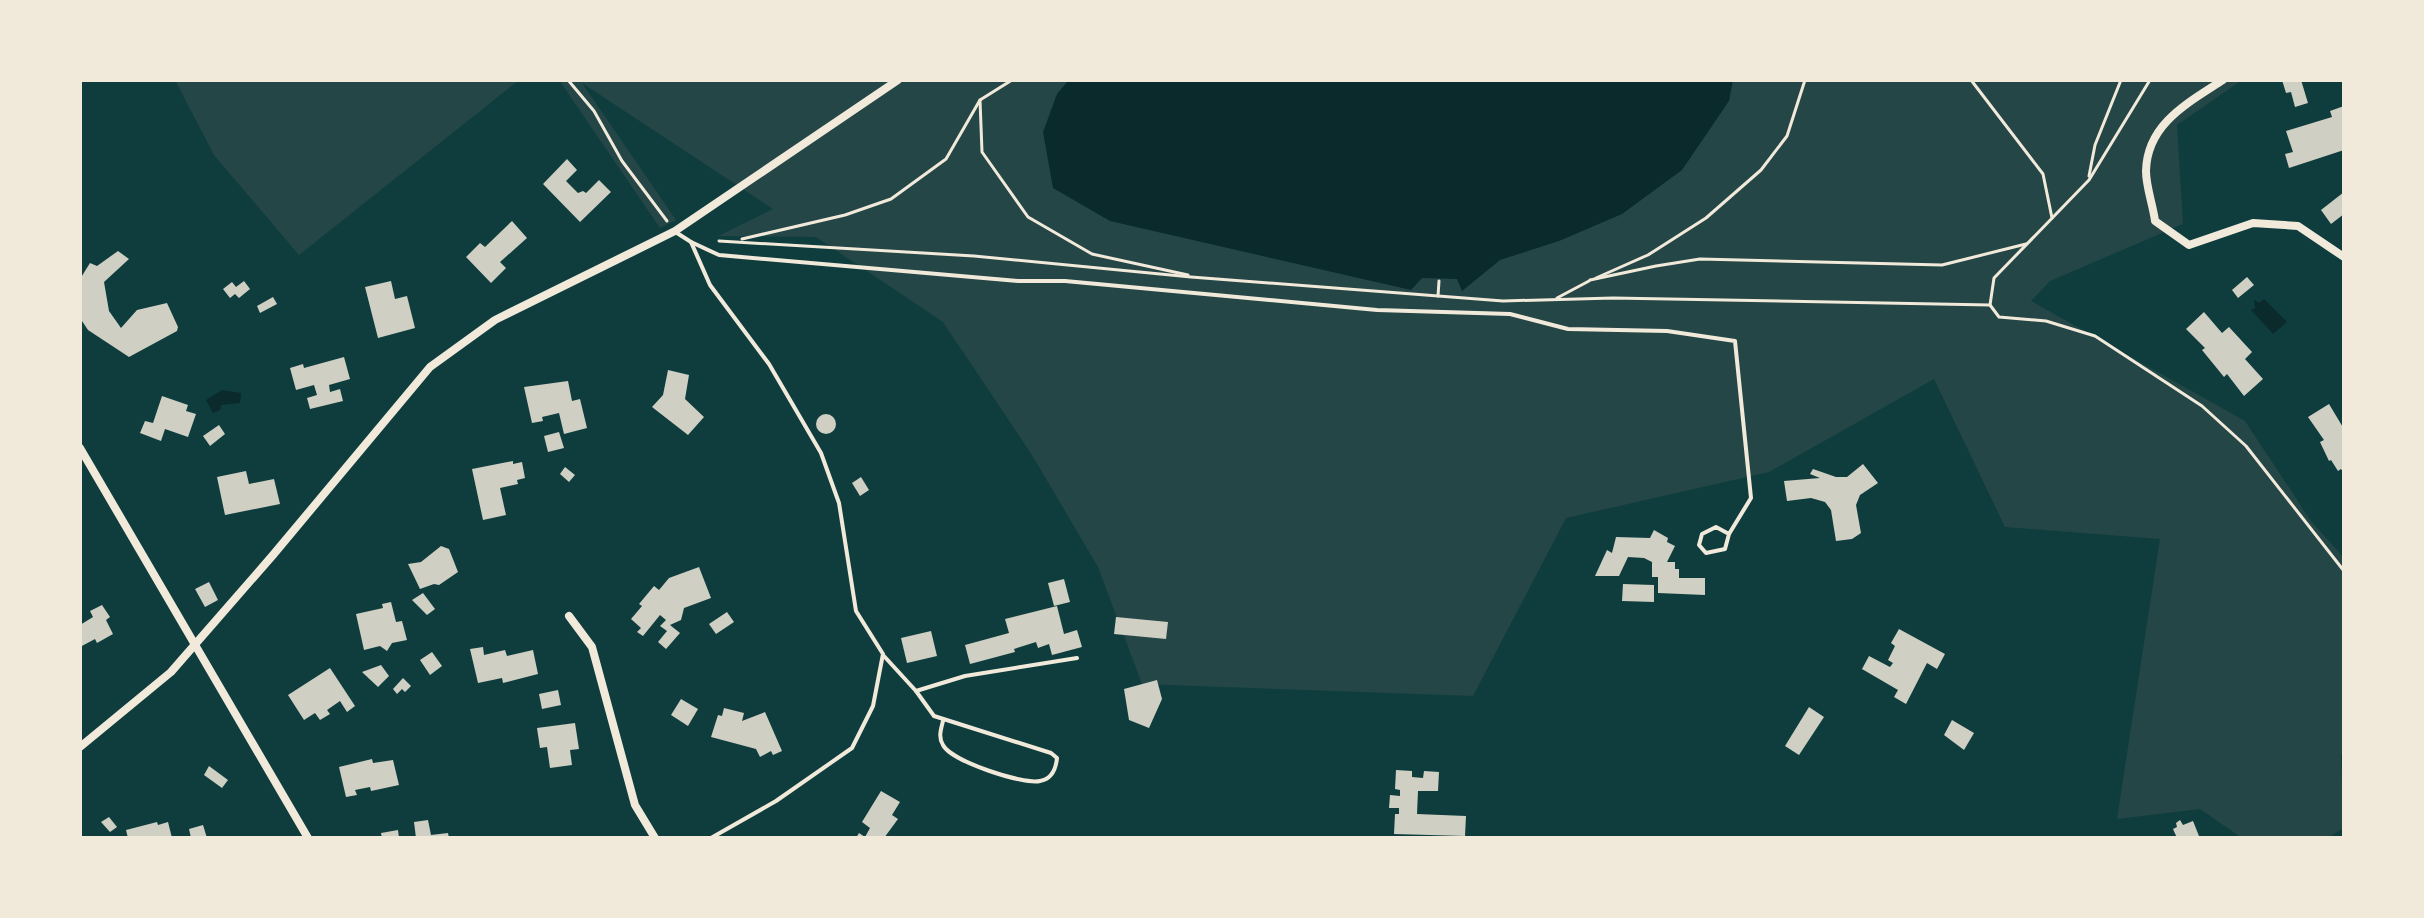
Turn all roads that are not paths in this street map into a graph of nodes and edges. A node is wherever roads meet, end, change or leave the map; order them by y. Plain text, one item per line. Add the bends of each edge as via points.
1 (898, 80) edge
2 (2223, 80) edge
3 (675, 231) junction
4 (691, 242) junction
5 (2344, 257) edge
6 (80, 448) edge
7 (1729, 534) junction
8 (569, 616) dead end
9 (195, 646) junction
10 (883, 654) junction
11 (1077, 658) dead end
12 (916, 691) junction
13 (943, 721) junction
14 (80, 747) edge
15 (308, 838) edge
16 (655, 838) edge
17 (711, 838) edge

1 - 3 street
2 - 5 street via 2156,131 2146,171 2155,221 2189,245 2253,223 2298,226
3 - 4 lane
3 - 9 street via 495,320 430,367
4 - 7 lane via 719,255 1377,310 1510,314 1568,329 1667,331 1735,341 1751,498
4 - 10 lane via 710,285 769,364 821,453 839,503 856,611
6 - 9 street
7 - 7 lane via 1725,549 1706,553 1699,545 1702,534 1716,527
8 - 16 street via 592,647 635,805
9 - 14 street
9 - 15 street
10 - 12 lane
10 - 17 lane via 873,706 852,748
11 - 12 lane via 956,677
12 - 13 lane
13 - 13 lane via 943,747 958,760 1033,782 1054,771 1057,758 1051,753

